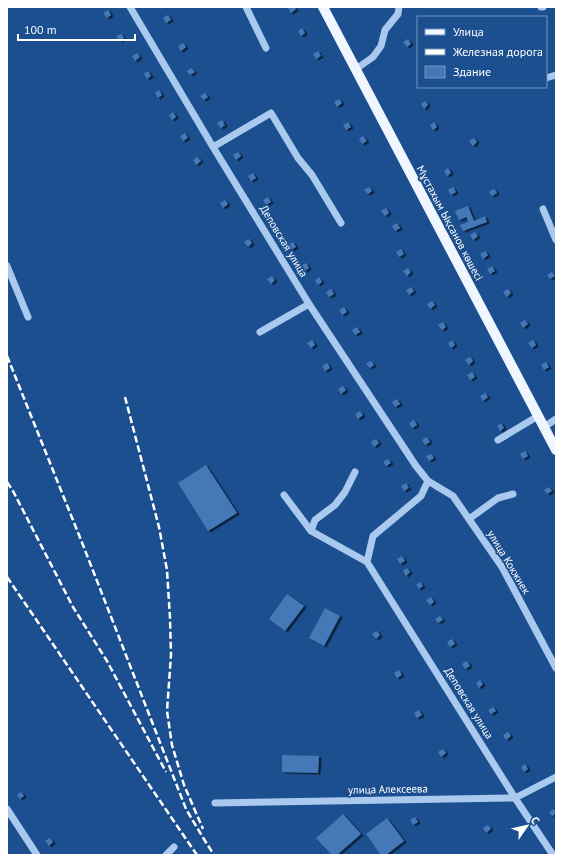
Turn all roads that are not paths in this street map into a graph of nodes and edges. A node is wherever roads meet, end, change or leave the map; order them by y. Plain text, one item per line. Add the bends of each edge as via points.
1 (130, 7) edge
2 (246, 7) edge
3 (323, 7) edge
4 (399, 7) edge
5 (266, 48) dead end
6 (356, 69) junction
7 (213, 147) junction
8 (543, 209) dead end
9 (341, 223) dead end
10 (556, 240) edge
11 (7, 266) edge
12 (309, 304) junction
13 (28, 316) dead end
14 (260, 332) dead end
15 (538, 416) junction
16 (556, 419) edge
17 (544, 427) junction
18 (498, 440) dead end
19 (556, 450) edge
20 (356, 472) dead end
21 (428, 481) junction
22 (513, 494) dead end
23 (284, 495) dead end
24 (469, 519) junction
25 (311, 531) junction
26 (368, 562) junction
27 (556, 668) edge
28 (556, 777) edge
29 (515, 798) junction
30 (215, 803) dead end
31 (7, 808) edge
32 (174, 848) dead end
33 (37, 855) edge
34 (166, 855) edge
35 (553, 855) edge

1 - 7 street, Деповская улица
2 - 5 street
3 - 6 main road, Мұстахым Ықсанов көшесі
4 - 6 street via 398,14 384,30 381,46 373,58
6 - 15 main road, Мұстахым Ықсанов көшесі
7 - 9 street via 271,113
7 - 12 street, Деповская улица
8 - 10 street
11 - 13 street
12 - 14 street
12 - 21 street, Деповская улица
15 - 17 main road, Мұстахым Ықсанов көшесі
15 - 18 street
16 - 17 street
17 - 19 main road, Мұстахым Ықсанов көшесі
20 - 25 street via 335,505 315,520
21 - 24 street, улица Кокжиек via 453,496
21 - 26 street via 421,496 373,536
22 - 24 street via 498,498
23 - 25 street
24 - 27 street, улица Кокжиек via 502,568
25 - 26 street
26 - 29 street, Деповская улица
28 - 29 street, улица Алексеева
29 - 30 street, улица Алексеева
29 - 35 street, Деповская улица
31 - 33 street
32 - 34 street

